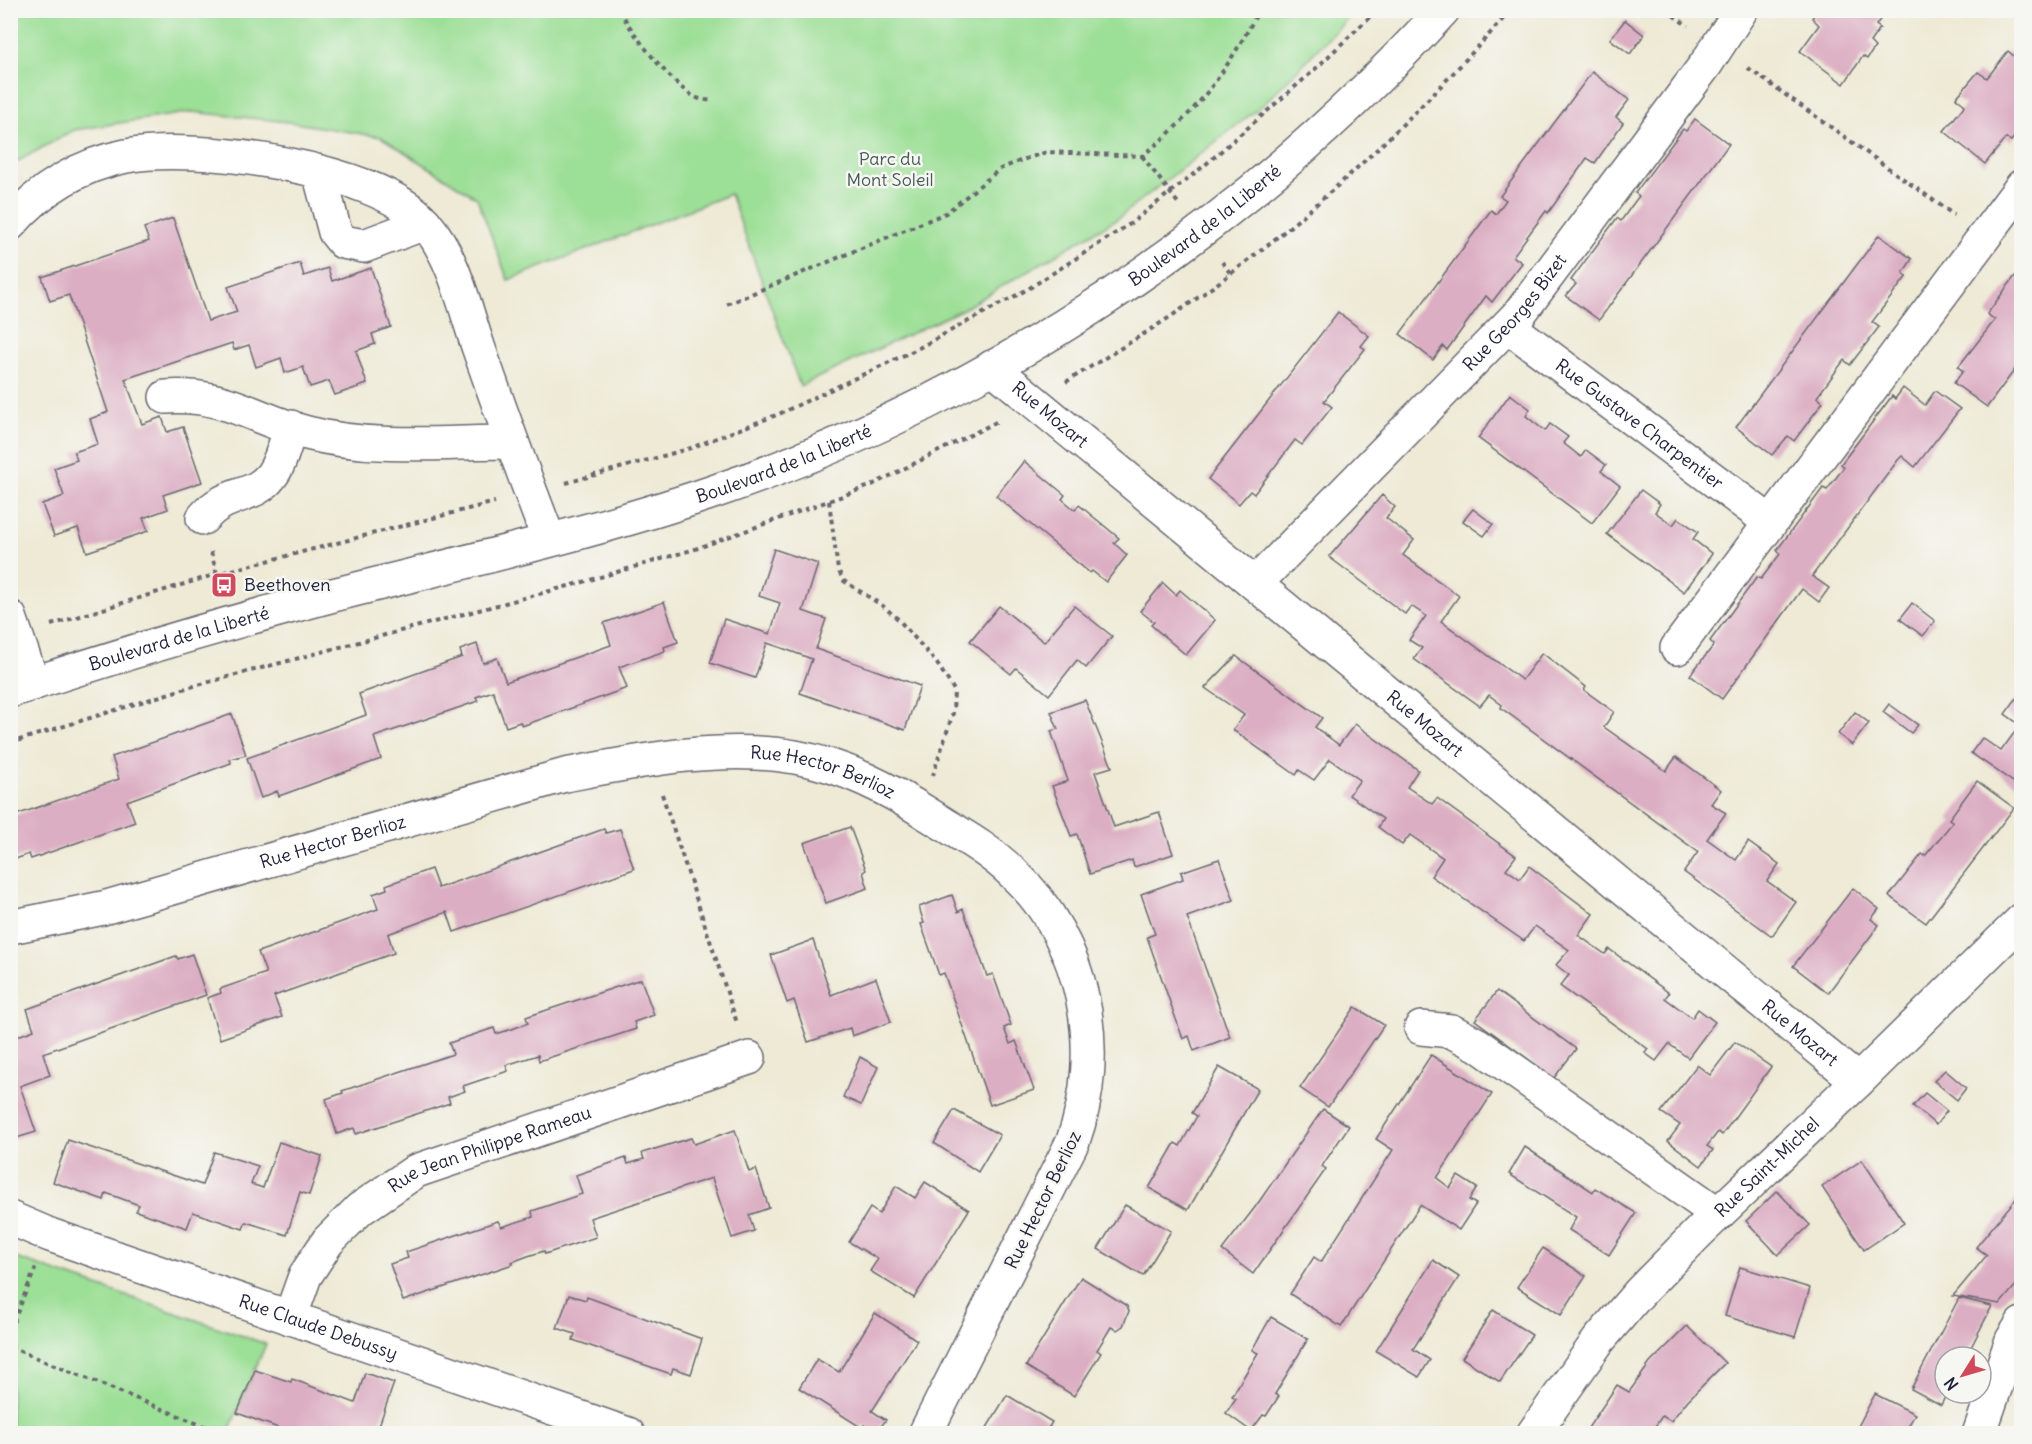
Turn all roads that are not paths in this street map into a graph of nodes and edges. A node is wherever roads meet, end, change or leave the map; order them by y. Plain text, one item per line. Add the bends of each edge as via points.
1 (1443, 10) edge
2 (1741, 10) edge
3 (319, 172) junction
4 (2022, 186) edge
5 (425, 222) junction
6 (10, 224) edge
7 (1508, 326) junction
8 (992, 367) junction
9 (166, 397) dead end
10 (291, 427) junction
11 (512, 442) junction
12 (203, 518) dead end
13 (1770, 522) junction
14 (549, 540) junction
15 (1255, 584) junction
16 (14, 626) edge
17 (1677, 648) dead end
18 (22, 687) edge
19 (2022, 920) edge
20 (10, 927) edge
21 (1421, 1028) dead end
22 (749, 1058) road end
23 (1858, 1081) junction
24 (1718, 1214) junction
25 (10, 1218) edge
26 (290, 1318) junction
27 (2022, 1324) edge
28 (628, 1434) edge
29 (926, 1434) edge
30 (1533, 1434) edge
31 (1979, 1434) edge

1 - 8 street, Boulevard de la Liberté via 1330,124 1224,215 1103,302
2 - 7 street, Rue Georges Bizet
3 - 5 street via 384,195
3 - 5 street via 335,232 343,242 364,246
3 - 6 street via 189,153 126,156 63,179
4 - 13 street
5 - 11 street via 451,269
7 - 13 street, Rue Gustave Charpentier
7 - 15 street, Rue Georges Bizet
8 - 14 street, Boulevard de la Liberté via 795,462 676,504
8 - 15 street, Rue Mozart
9 - 10 street via 215,399
10 - 11 street via 372,442
10 - 12 street via 272,476 251,492 224,499
11 - 14 street
13 - 17 street
14 - 18 street, Boulevard de la Liberté via 246,619
15 - 23 street, Rue Mozart
16 - 18 street
19 - 23 street, Rue Saint-Michel
20 - 29 street, Rue Hector Berlioz via 103,908 565,775 636,761 746,753 792,756 863,778 921,809 1000,861 1040,904 1071,960 1083,1001 1089,1046 1086,1097 1073,1141
21 - 24 street via 1451,1031 1479,1045
22 - 26 street, Rue Jean Philippe Rameau via 406,1176 360,1209 328,1241 305,1276
23 - 24 street, Rue Saint-Michel
24 - 30 street, Rue Saint-Michel via 1615,1320
25 - 26 street, Rue Claude Debussy
26 - 28 street, Rue Claude Debussy
27 - 31 street via 2012,1340

